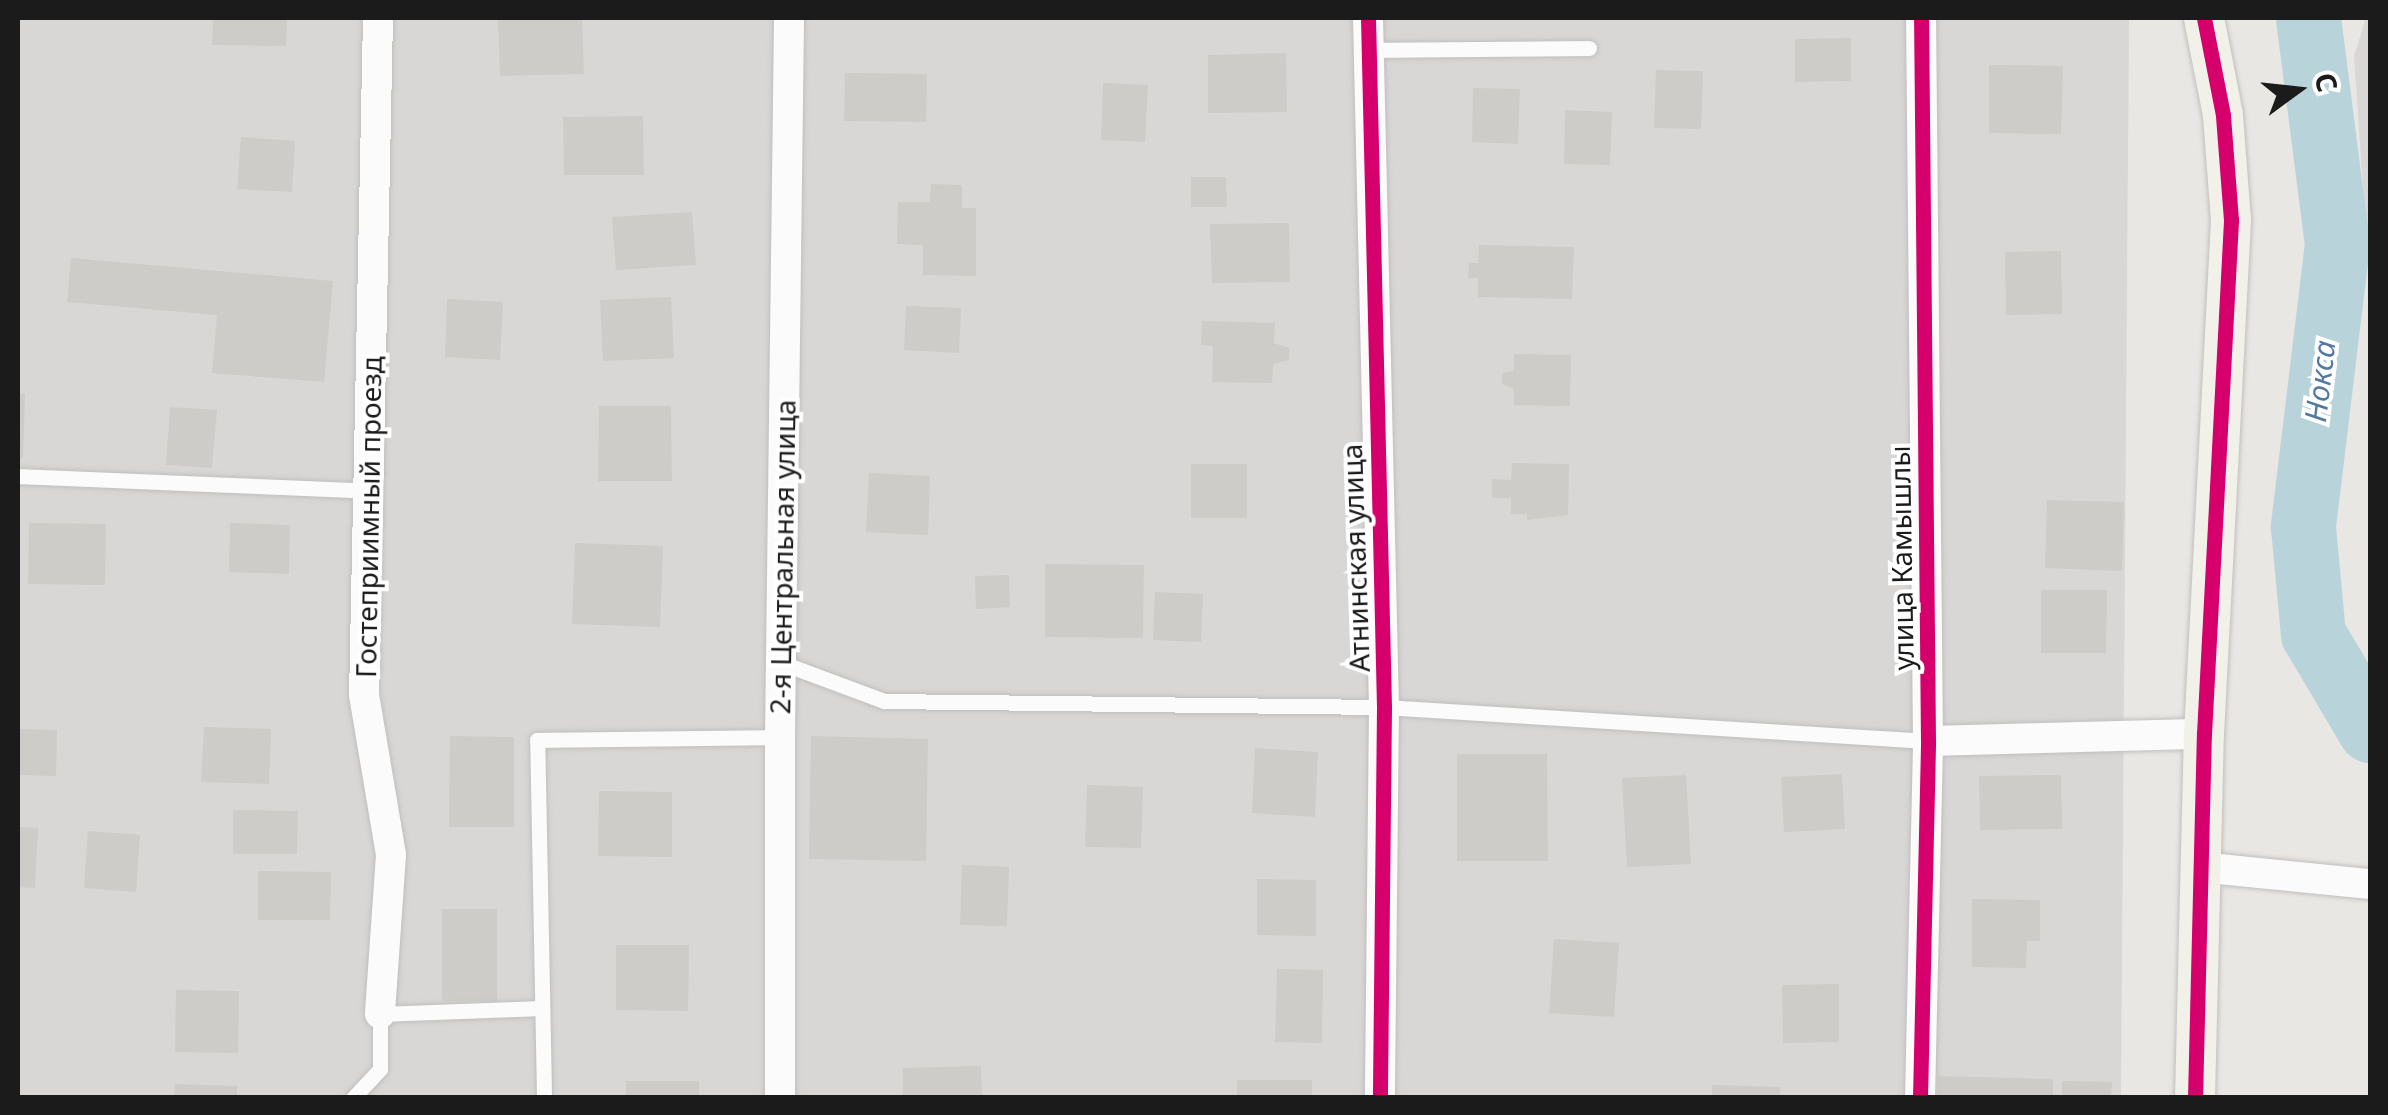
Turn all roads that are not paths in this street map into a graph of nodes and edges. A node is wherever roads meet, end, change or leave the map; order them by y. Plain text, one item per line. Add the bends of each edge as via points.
1 (378, 18) edge
2 (789, 18) edge
3 (1368, 18) edge
4 (1921, 18) edge
5 (2204, 18) edge
6 (1589, 48) dead end
7 (1366, 50) junction
8 (18, 476) edge
9 (368, 491) junction
10 (782, 663) junction
11 (1384, 707) junction
12 (2204, 734) junction
13 (780, 737) junction
14 (1928, 741) junction
15 (2199, 867) junction
16 (2370, 884) edge
17 (542, 1008) junction
18 (380, 1014) junction
19 (544, 1094) dead end
20 (353, 1098) edge
21 (780, 1098) edge
22 (1380, 1098) edge
23 (1920, 1098) edge
24 (2195, 1098) edge

1 - 9 street, Гостеприимный проезд
2 - 10 street, 2-я Центральная улица
3 - 7 street, Атнинская улица
4 - 14 street, улица Камышлы
5 - 12 street via 2223,115 2231,220
6 - 7 lane
7 - 11 street, Атнинская улица
8 - 9 lane
9 - 18 street, Гостеприимный проезд via 364,695 391,854
10 - 11 lane via 884,701
10 - 13 street, 2-я Центральная улица
11 - 14 lane
11 - 22 street, Атнинская улица
12 - 14 street
12 - 15 street
13 - 17 lane via 537,740
13 - 21 street, 2-я Центральная улица
14 - 23 street, улица Камышлы
15 - 16 street
15 - 24 street
17 - 18 lane
17 - 19 lane
18 - 20 lane via 380,1069

